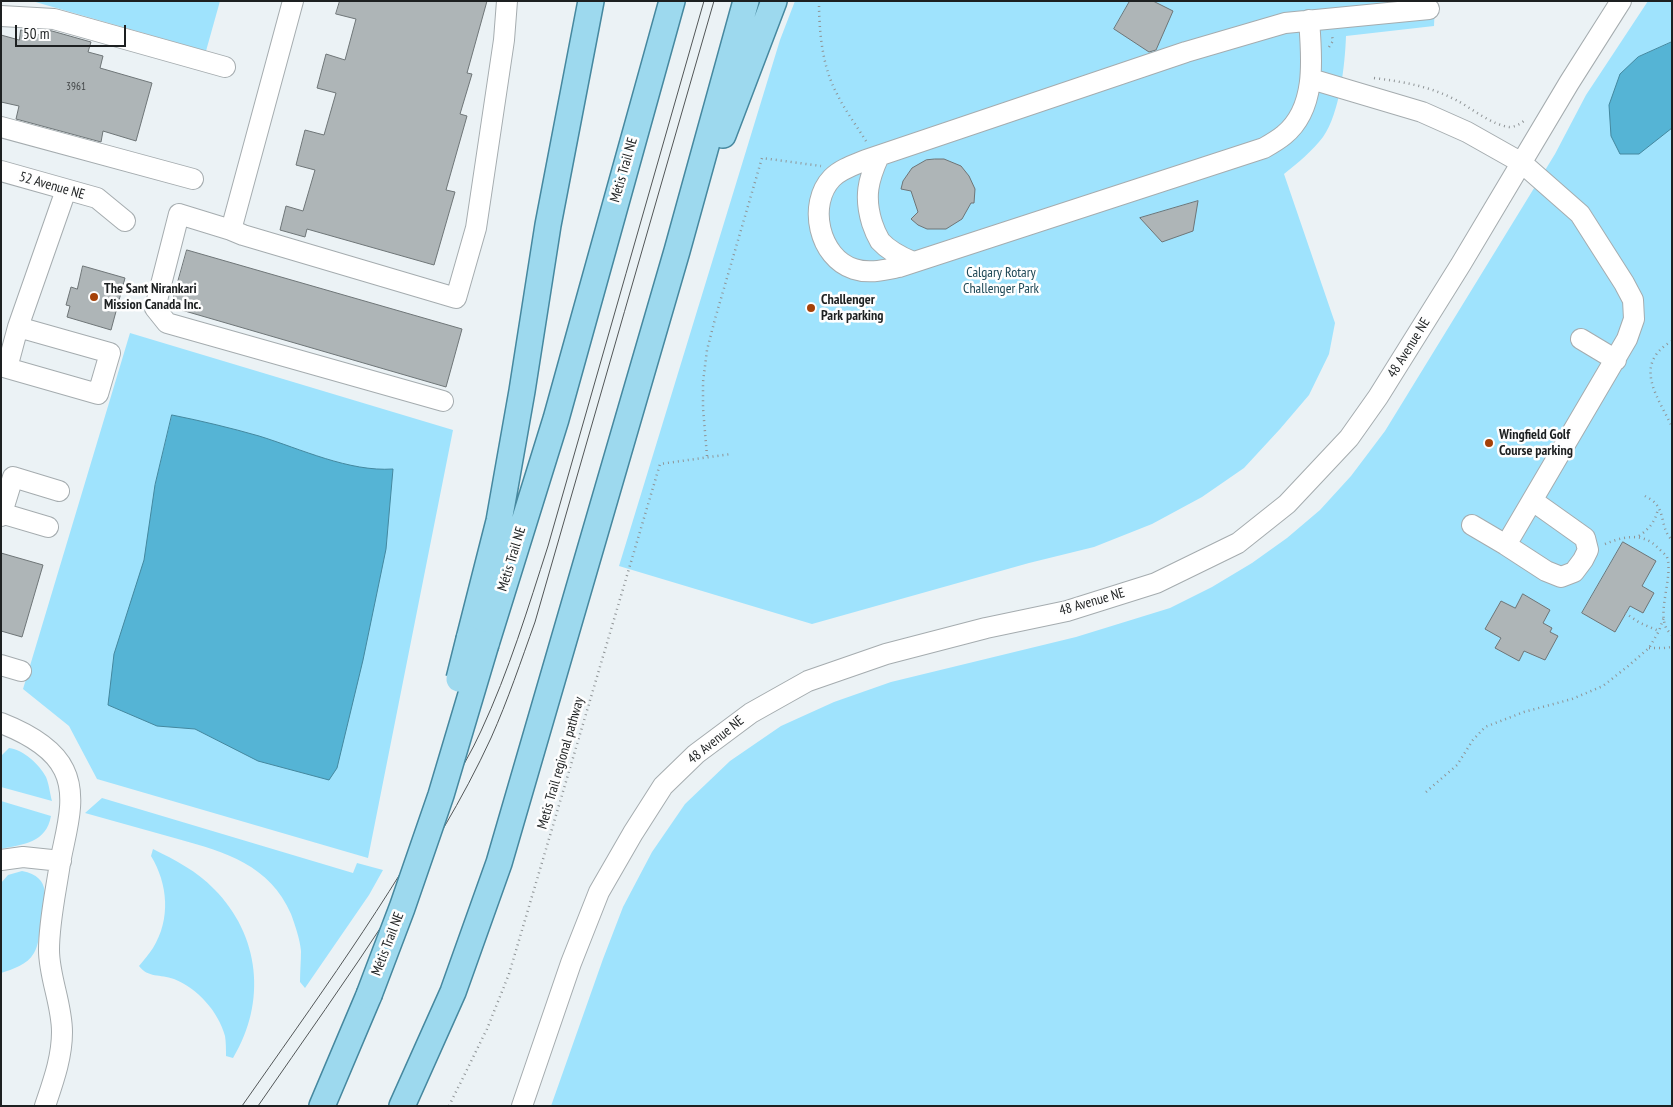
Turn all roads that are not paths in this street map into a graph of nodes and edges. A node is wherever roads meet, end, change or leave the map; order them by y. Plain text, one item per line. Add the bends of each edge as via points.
1 (293, 1) edge
2 (507, 1) edge
3 (591, 1) edge
4 (672, 1) edge
5 (746, 1) edge
6 (774, 1) edge
7 (1621, 1) edge
8 (1429, 9) dead end
9 (1, 16) edge
10 (1309, 20) junction
11 (225, 67) dead end
12 (1311, 79) junction
13 (1, 127) edge
14 (874, 151) junction
15 (1522, 163) junction
16 (1, 171) edge
17 (194, 179) dead end
18 (66, 190) junction
19 (125, 222) dead end
20 (231, 230) junction
21 (677, 251) junction
22 (913, 262) junction
23 (18, 327) junction
24 (1581, 339) dead end
25 (1616, 360) junction
26 (443, 400) dead end
27 (7, 475) edge
28 (59, 491) dead end
29 (1533, 501) junction
30 (2, 514) edge
31 (1472, 524) dead end
32 (48, 527) dead end
33 (1506, 545) junction
34 (478, 641) junction
35 (1, 665) edge
36 (21, 671) dead end
37 (1, 723) edge
38 (1, 860) edge
39 (61, 861) junction
40 (45, 1106) edge
41 (322, 1106) edge
42 (402, 1106) edge
43 (522, 1106) edge

1 - 20 street
2 - 20 street via 476,228 456,298
3 - 34 main road via 548,224
4 - 34 main road, Métis Trail NE via 556,419
5 - 21 main road
6 - 21 main road
7 - 15 street, 48 Avenue NE
8 - 10 street
9 - 11 street via 54,19
10 - 12 street
10 - 14 street via 1285,23 1186,52
12 - 15 street via 1422,112 1467,132
12 - 22 street via 1298,120 1285,135 1264,148
13 - 17 street
14 - 22 street via 866,198 869,213 880,240
14 - 22 street via 832,179 822,195 819,226 823,239 830,252 842,264 853,269 880,271
15 - 25 street via 1580,214 1633,300 1634,319 1628,339
15 - 43 street, 48 Avenue NE via 1378,397 1349,438 1287,504 1238,543 1156,584 1067,611 886,654 808,681 751,712 696,754 664,786 599,892 570,963
16 - 18 street, 52 Avenue NE
18 - 19 street, 52 Avenue NE via 97,198
18 - 23 street
20 - 26 street via 179,214 155,308 168,323
21 - 42 main road via 499,863 453,992
23 - 23 street via 7,368 98,394 110,353
24 - 25 street
25 - 29 street
27 - 28 street
27 - 30 street
29 - 33 street
29 - 33 street via 1585,538 1588,550 1583,560 1574,572 1561,577
30 - 32 street
31 - 33 street
34 - 41 main road, Métis Trail NE, bridge via 430,829 369,995
35 - 36 street
37 - 39 street via 46,748 64,770 70,797
38 - 39 street via 23,857
39 - 40 street via 49,950 62,1031 59,1061

